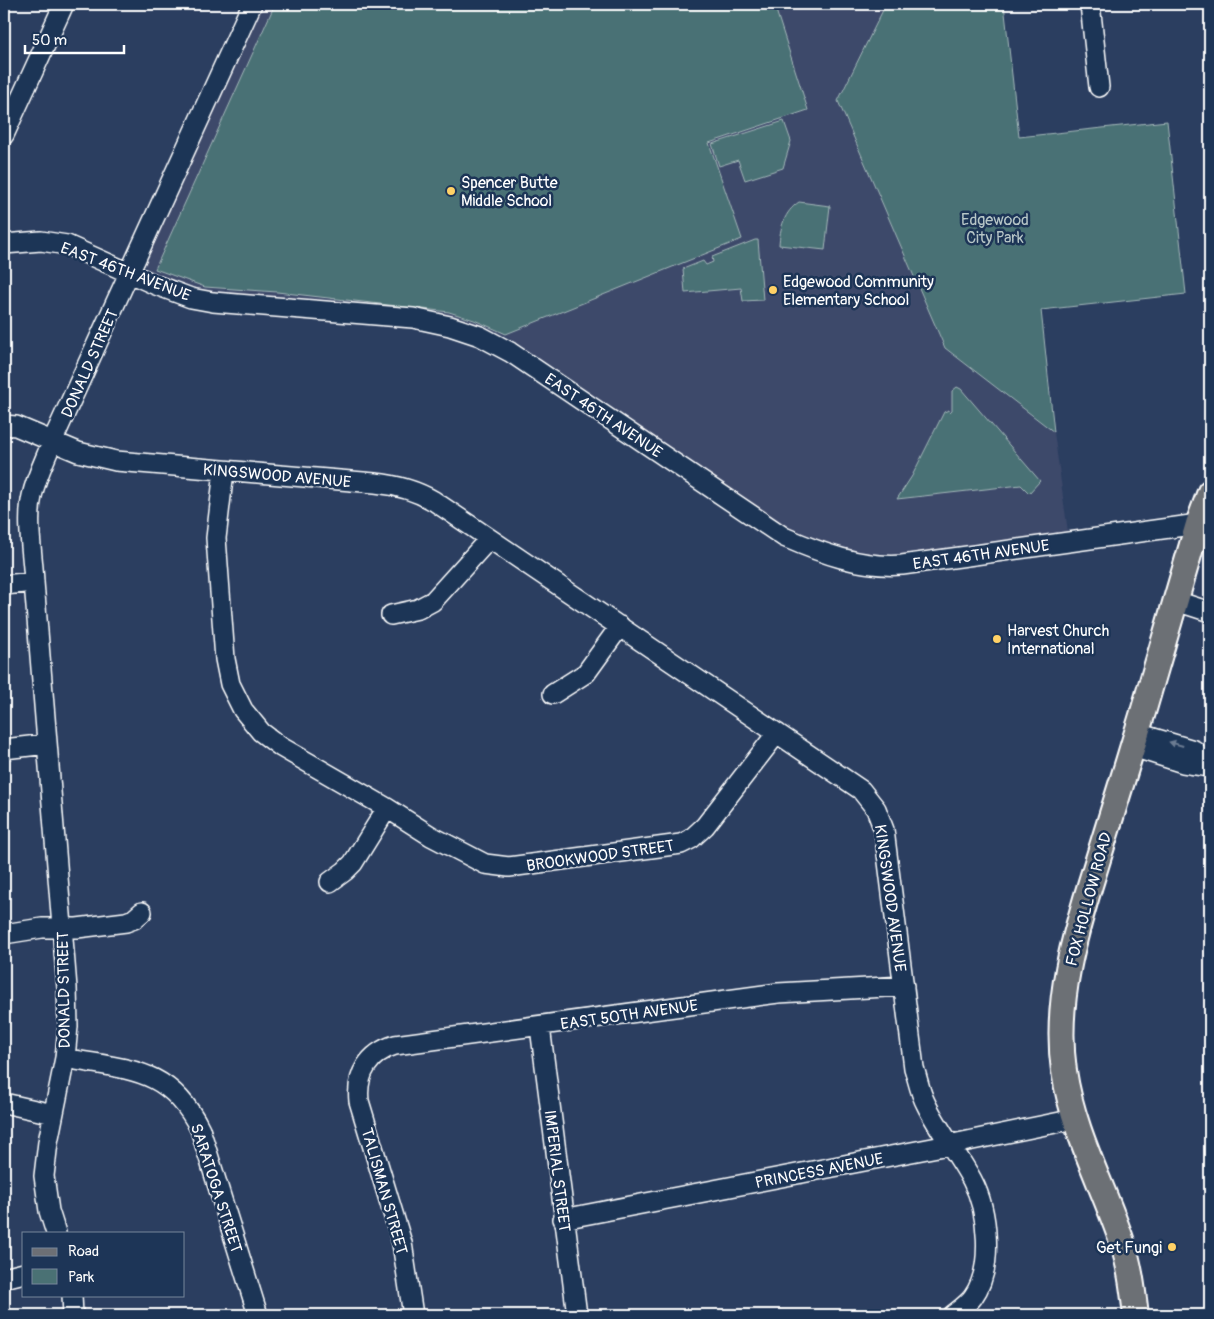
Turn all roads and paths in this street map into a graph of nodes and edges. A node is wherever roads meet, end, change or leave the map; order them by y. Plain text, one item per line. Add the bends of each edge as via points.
1 (64, 4) edge
2 (252, 4) edge
3 (1090, 4) edge
4 (1099, 87) dead end
5 (4, 135) edge
6 (4, 244) edge
7 (129, 273) junction
8 (4, 425) edge
9 (52, 442) junction
10 (224, 471) junction
11 (1210, 492) edge
12 (1198, 524) junction
13 (489, 539) junction
14 (34, 582) junction
15 (4, 585) edge
16 (1176, 601) junction
17 (1210, 612) edge
18 (392, 616) dead end
19 (620, 626) junction
20 (553, 694) dead end
21 (777, 733) junction
22 (1135, 740) junction
23 (47, 744) junction
24 (4, 749) edge
25 (1210, 766) edge
26 (387, 808) junction
27 (330, 882) dead end
28 (142, 912) dead end
29 (62, 928) junction
30 (4, 934) edge
31 (904, 986) junction
32 (540, 1027) junction
33 (65, 1058) junction
34 (364, 1068) joint
35 (4, 1103) edge
36 (54, 1114) junction
37 (1075, 1118) junction
38 (948, 1145) junction
39 (563, 1219) junction
40 (56, 1232) edge
41 (22, 1274) edge
42 (4, 1278) edge
43 (72, 1296) edge
44 (74, 1315) edge
45 (258, 1315) edge
46 (413, 1315) edge
47 (577, 1315) edge
48 (953, 1315) edge
49 (1136, 1315) edge

1 - 5 street
2 - 7 street, DONALD STREET
3 - 4 street
6 - 7 street, EAST 46TH AVENUE via 41,241 67,245
7 - 9 street, DONALD STREET
7 - 12 street, EAST 46TH AVENUE via 191,298 413,318 480,336 510,352 784,537 844,559 902,565
8 - 9 street, KINGSWOOD AVENUE via 16,426
9 - 10 street, KINGSWOOD AVENUE via 106,460
9 - 14 street, DONALD STREET via 31,498
10 - 13 street, KINGSWOOD AVENUE via 402,487 434,501
10 - 26 street, BROOKWOOD STREET via 216,538 225,659 236,697 253,722 271,740
11 - 12 main road, FOX HOLLOW ROAD
12 - 16 main road, FOX HOLLOW ROAD
13 - 18 street via 433,601
13 - 19 street, KINGSWOOD AVENUE
14 - 15 street
14 - 23 street, DONALD STREET
16 - 17 street
16 - 22 main road, FOX HOLLOW ROAD
19 - 20 street via 586,674
19 - 21 street, KINGSWOOD AVENUE
21 - 26 street, BROOKWOOD STREET via 705,826 681,844 527,865 495,866 449,846
21 - 31 street, KINGSWOOD AVENUE via 861,790 876,809 884,830
22 - 25 street via 1187,747
22 - 37 main road, FOX HOLLOW ROAD via 1078,922 1065,985 1064,1071
23 - 24 street
23 - 29 street, DONALD STREET
26 - 27 street via 353,863
28 - 29 street via 130,921
29 - 30 street
29 - 33 street, DONALD STREET via 68,1026
31 - 32 street, EAST 50TH AVENUE via 778,993
31 - 38 street, KINGSWOOD AVENUE via 914,1068 925,1103
32 - 34 street, EAST 50TH AVENUE via 395,1045 378,1052
32 - 39 street, IMPERIAL STREET
33 - 36 street, DONALD STREET
33 - 45 street, SARATOGA STREET via 142,1072 170,1088 188,1108 200,1129
34 - 46 street, TALISMAN STREET via 359,1079 359,1101 402,1243
35 - 36 street
36 - 40 street, DONALD STREET via 44,1176
37 - 38 street, PRINCESS AVENUE
37 - 49 main road, FOX HOLLOW ROAD via 1123,1244
38 - 39 street, PRINCESS AVENUE
38 - 48 street, KINGSWOOD AVENUE via 972,1180 986,1227 983,1274 973,1297
39 - 47 street, IMPERIAL STREET
41 - 42 street
43 - 44 street

